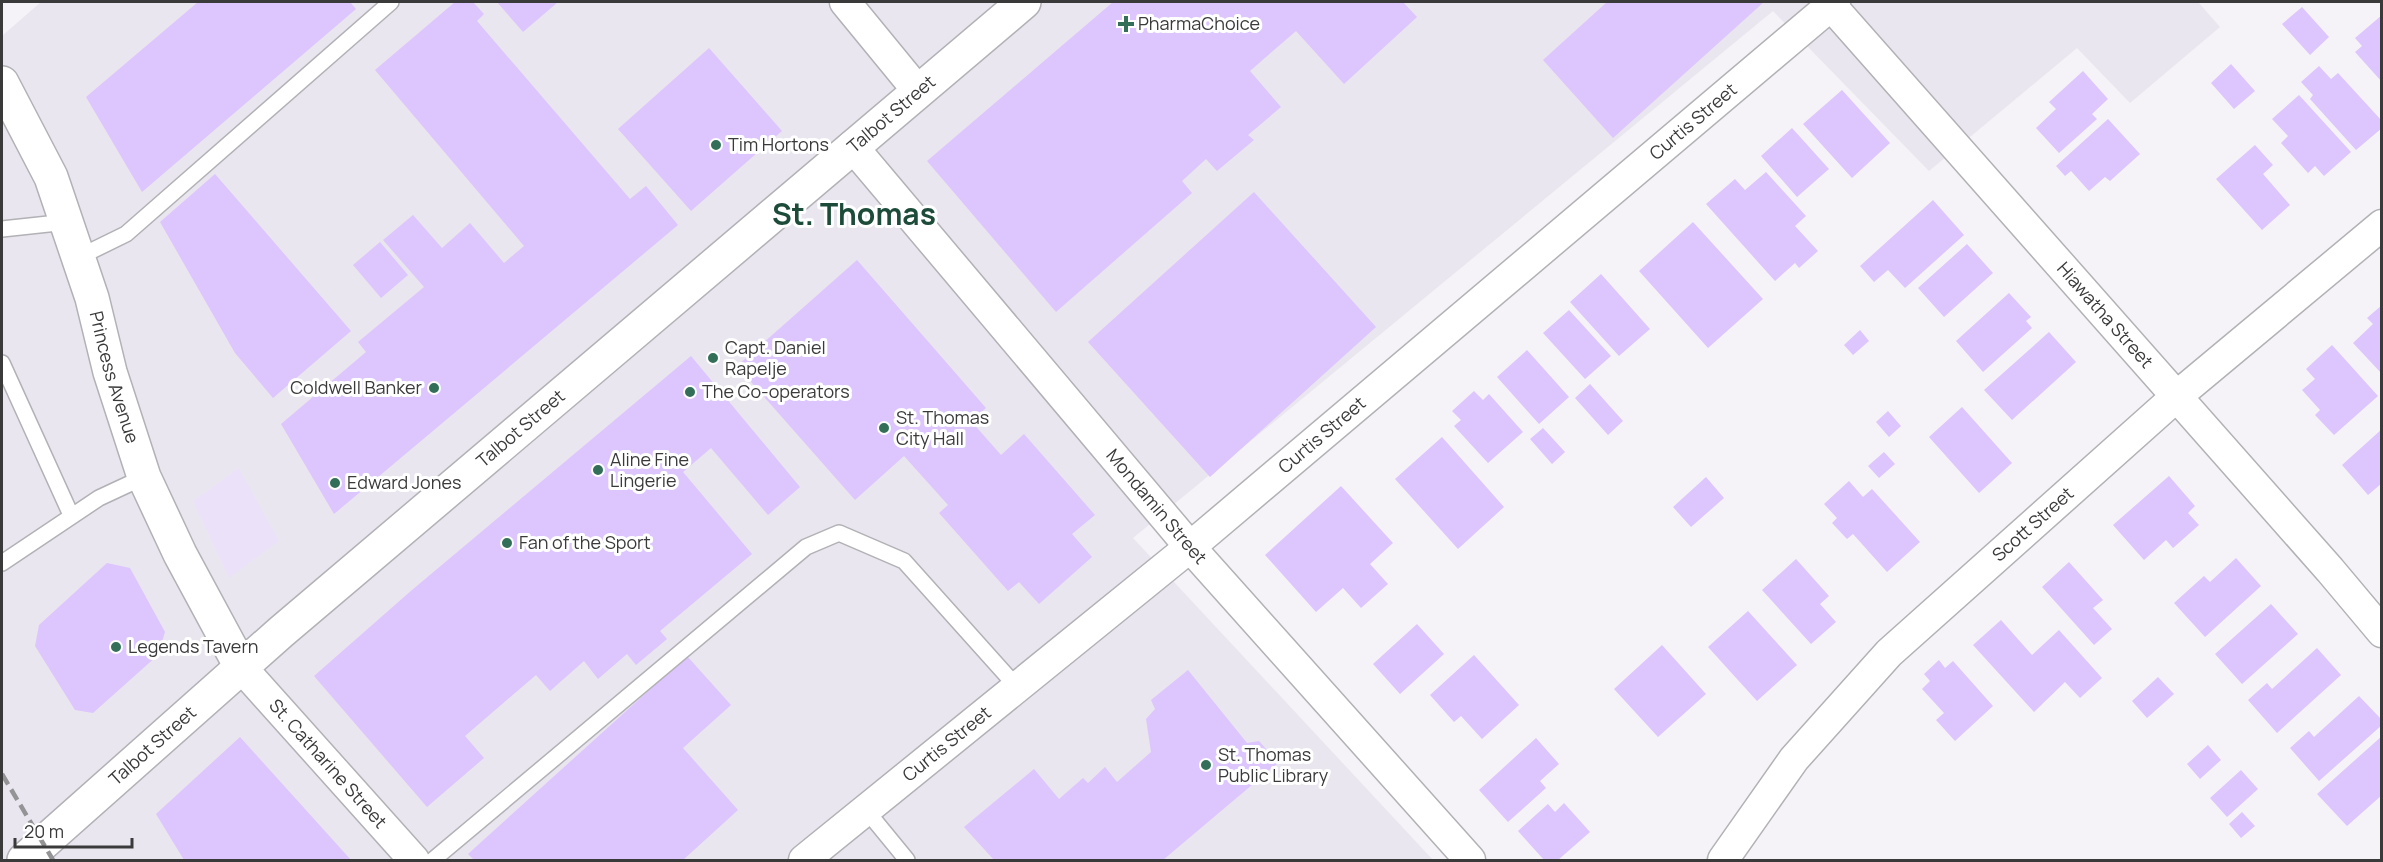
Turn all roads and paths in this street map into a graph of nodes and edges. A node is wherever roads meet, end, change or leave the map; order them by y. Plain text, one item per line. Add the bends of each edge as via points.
1 (391, 2) edge
2 (845, 2) edge
3 (1024, 2) edge
4 (1831, 3) edge
5 (2, 83) edge
6 (918, 91) junction
7 (852, 146) junction
8 (67, 222) junction
9 (2382, 225) edge
10 (2, 229) edge
11 (79, 257) junction
12 (2, 363) edge
13 (2177, 396) junction
14 (144, 477) junction
15 (71, 515) junction
16 (1190, 547) junction
17 (2, 563) edge
18 (2382, 633) edge
19 (241, 667) junction
20 (1017, 687) junction
21 (866, 810) junction
22 (24, 861) edge
23 (414, 861) edge
24 (433, 861) edge
25 (804, 861) edge
26 (907, 861) edge
27 (1470, 861) edge
28 (1723, 861) edge

1 - 11 lane via 126,234
2 - 6 street
3 - 6 main road, Talbot Street
4 - 13 street, Hiawatha Street
4 - 16 street, Curtis Street
5 - 8 main road, Princess Avenue via 51,177
6 - 7 main road, Talbot Street
7 - 16 street, Mondamin Street
7 - 19 main road, Talbot Street
8 - 10 lane
8 - 11 main road, Princess Avenue
9 - 13 street, Scott Street
11 - 14 main road, Princess Avenue
12 - 15 lane
13 - 18 street, Hiawatha Street
13 - 28 street, Scott Street via 1889,652 1794,759
14 - 15 lane
14 - 19 main road, Princess Avenue
15 - 17 lane
16 - 20 street, Curtis Street
16 - 27 street, Mondamin Street
19 - 22 main road, Talbot Street
19 - 23 street, St. Catharine Street
20 - 21 street, Curtis Street
20 - 24 lane via 904,561 839,533 806,547
21 - 25 street, Curtis Street
21 - 26 lane

